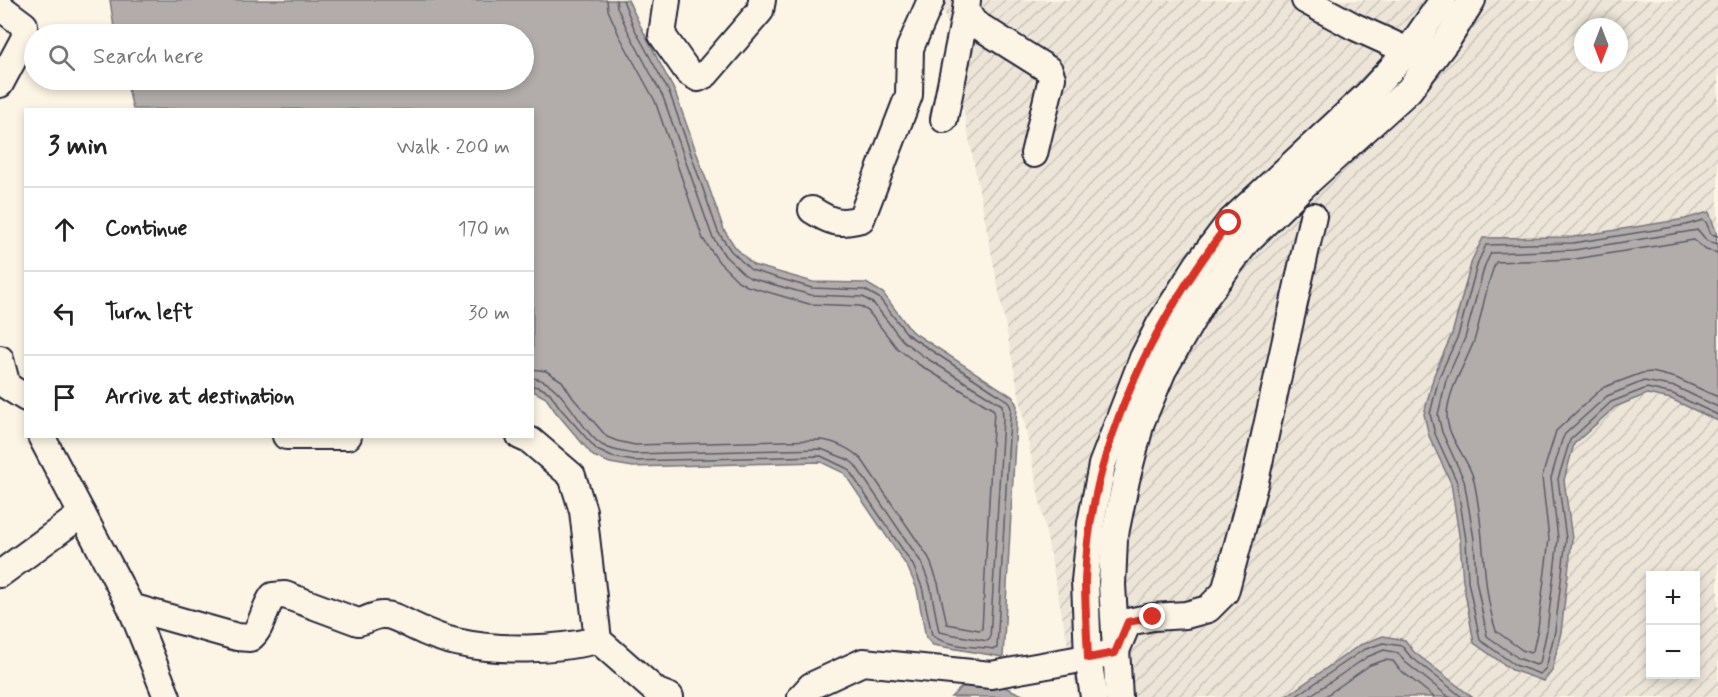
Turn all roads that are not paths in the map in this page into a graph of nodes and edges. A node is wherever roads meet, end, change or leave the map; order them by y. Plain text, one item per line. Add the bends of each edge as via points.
1 (667, 0) edge
2 (762, 0) edge
3 (931, 0) edge
4 (1305, 0) edge
5 (1443, 0) edge
6 (1472, 0) edge
7 (961, 3) edge
8 (0, 7) edge
9 (24, 25) edge
10 (24, 39) edge
11 (1408, 51) junction
12 (0, 84) edge
13 (944, 119) dead end
14 (1034, 154) dead end
15 (812, 210) dead end
16 (1313, 216) dead end
17 (0, 359) edge
18 (11, 390) edge
19 (42, 438) edge
20 (524, 438) edge
21 (82, 514) junction
22 (0, 574) edge
23 (131, 607) junction
24 (597, 640) junction
25 (1115, 653) junction
26 (1088, 658) junction
27 (167, 697) edge
28 (670, 697) edge
29 (801, 697) edge
30 (1094, 697) edge
31 (1119, 697) edge

1 - 2 street via 662,34 688,72 698,78 706,74 760,11
3 - 15 street via 909,48 909,95 861,219 831,222
4 - 11 street
5 - 11 street
6 - 25 street via 1410,90 1247,241 1204,299 1163,370 1141,422 1114,539
7 - 13 street
7 - 14 street via 974,23 1049,70 1052,78
8 - 9 street
10 - 12 street
11 - 26 street via 1366,96 1229,223 1160,324 1102,465 1085,581
16 - 25 street via 1255,481 1225,592 1208,609 1128,622
17 - 18 street
19 - 21 street
20 - 24 street via 572,476 583,511
21 - 22 street
21 - 23 street
23 - 24 street via 250,638 273,596 285,595 358,622 382,614 454,642 486,648
23 - 27 street
24 - 28 street via 657,692
25 - 26 street
25 - 31 street
26 - 29 street via 991,675 863,662 811,686
26 - 30 street

